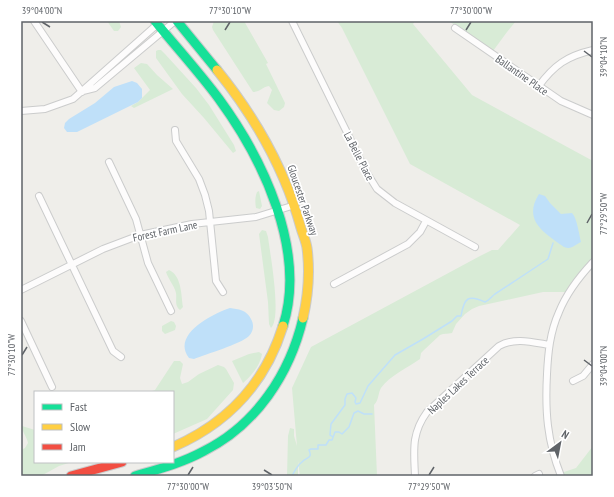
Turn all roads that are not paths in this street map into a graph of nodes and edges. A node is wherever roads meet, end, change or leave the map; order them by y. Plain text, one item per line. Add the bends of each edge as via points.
1 (34, 21) edge
2 (176, 21) edge
3 (292, 21) edge
4 (159, 24) edge
5 (454, 28) dead end
6 (593, 50) edge
7 (538, 86) junction
8 (82, 92) junction
9 (21, 111) edge
10 (593, 115) edge
11 (175, 130) dead end
12 (109, 162) dead end
13 (39, 196) dead end
14 (294, 205) junction
15 (278, 211) junction
16 (426, 221) junction
17 (210, 223) junction
18 (140, 235) junction
19 (475, 248) dead end
20 (593, 262) edge
21 (72, 265) junction
22 (334, 284) dead end
23 (21, 290) edge
24 (223, 292) dead end
25 (171, 310) dead end
26 (21, 321) edge
27 (549, 345) junction
28 (121, 357) dead end
29 (593, 364) edge
30 (573, 381) dead end
31 (52, 387) dead end
32 (174, 447) edge
33 (118, 463) edge
34 (71, 476) edge
35 (135, 476) edge
36 (415, 476) edge
37 (561, 476) edge

1 - 8 street
2 - 4 street
2 - 14 main road, Gloucester Parkway via 217,69 254,121 281,170
3 - 16 street, La Belle Place via 372,182 394,204
4 - 8 street
4 - 15 main road via 233,120 257,163
5 - 7 street, Ballantine Place
6 - 7 street via 579,53 561,62
7 - 10 street, Ballantine Place via 561,101
8 - 9 street via 73,99 55,106
11 - 17 street via 176,142 202,187
12 - 18 street via 136,219
13 - 21 street
14 - 15 street, Forest Farm Lane
14 - 35 main road, Gloucester Parkway via 307,249 307,298 297,344 287,367 264,402 249,419 224,439 186,460
15 - 17 street, Forest Farm Lane via 256,217
15 - 32 main road via 289,252 291,279 288,312 274,353 256,386 228,415 206,431
16 - 19 street, La Belle Place
16 - 22 street via 420,232 408,244
17 - 18 street, Forest Farm Lane
17 - 24 street via 216,281
18 - 21 street, Forest Farm Lane via 103,249
18 - 25 street via 148,262
20 - 27 street via 580,275 565,299
21 - 23 street, Forest Farm Lane
21 - 28 street via 113,351
26 - 31 street
27 - 36 street, Naples Lakes Terrace via 519,340 499,346 428,412 416,434
27 - 37 street via 546,417 552,450
29 - 30 street via 583,376
33 - 34 main road

